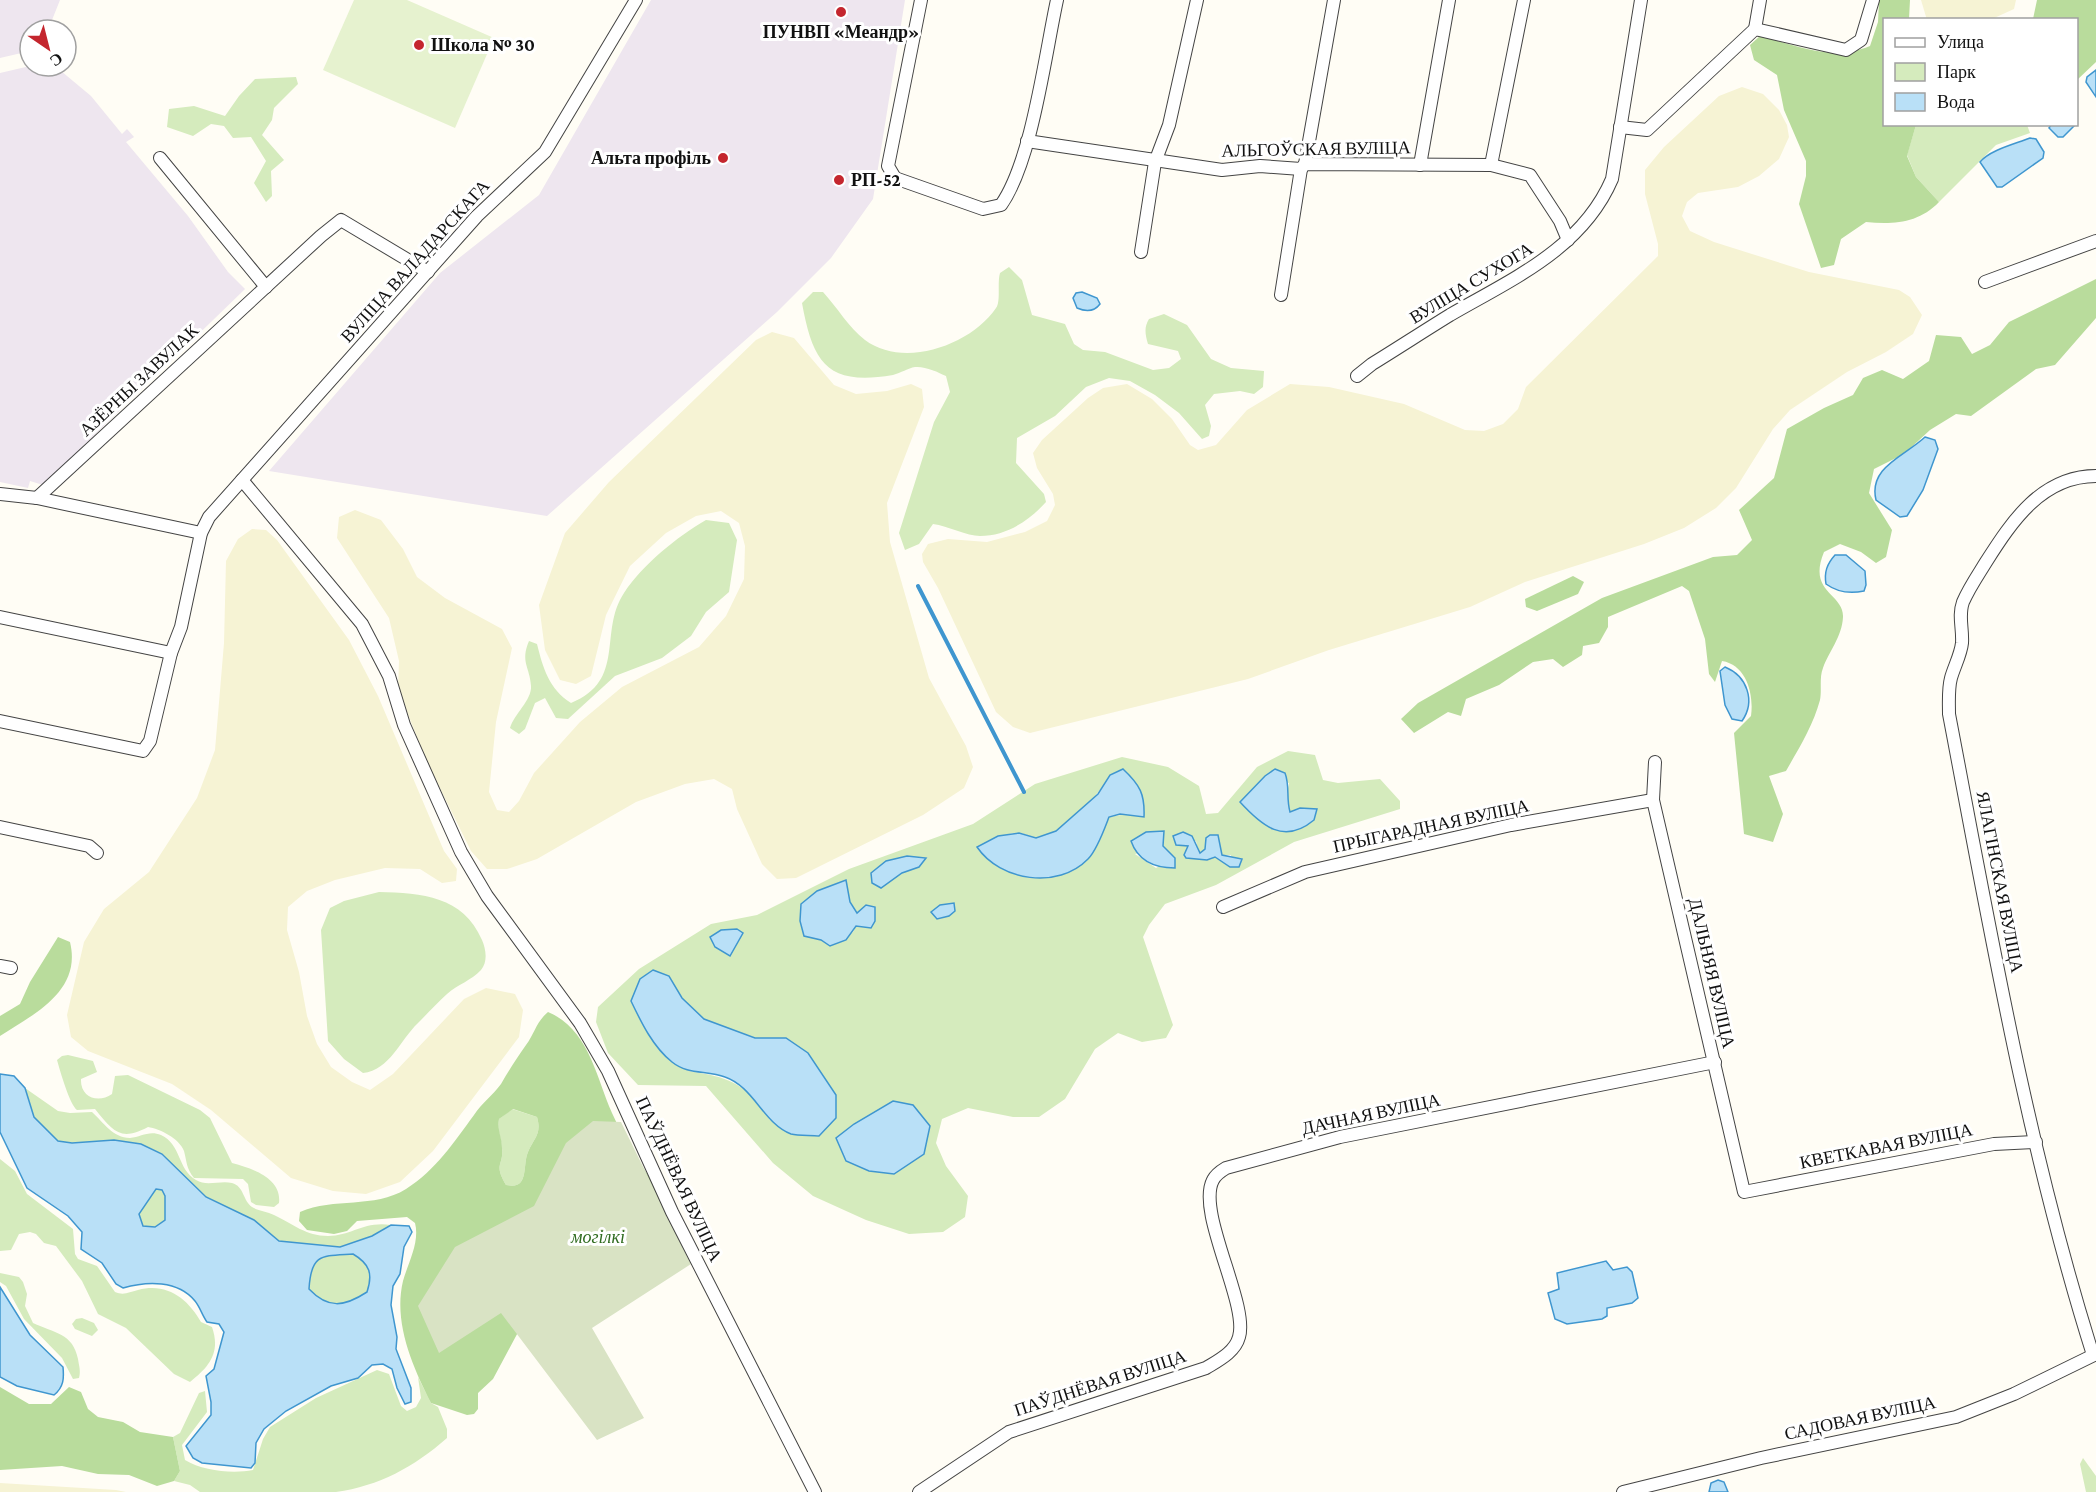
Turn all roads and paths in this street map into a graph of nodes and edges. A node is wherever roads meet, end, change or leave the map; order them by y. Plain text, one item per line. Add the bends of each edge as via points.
1 (636, 0) edge
2 (921, 0) edge
3 (1057, 0) edge
4 (1197, 0) edge
5 (1334, 0) edge
6 (1449, 0) edge
7 (1524, 0) edge
8 (1641, 0) edge
9 (1760, 0) edge
10 (1873, 0) edge
11 (1755, 29) junction
12 (1620, 127) junction
13 (1027, 141) junction
14 (160, 158) dead end
15 (1155, 162) junction
16 (1420, 165) junction
17 (1491, 165) junction
18 (1303, 166) junction
19 (1568, 240) junction
20 (2096, 241) edge
21 (1141, 252) dead end
22 (428, 272) junction
23 (1985, 282) dead end
24 (266, 287) junction
25 (1281, 295) dead end
26 (1357, 376) dead end
27 (2096, 476) edge
28 (242, 480) junction
29 (0, 494) edge
30 (37, 498) junction
31 (201, 533) junction
32 (0, 617) edge
33 (171, 653) junction
34 (0, 721) edge
35 (1655, 762) dead end
36 (1653, 801) junction
37 (0, 827) edge
38 (97, 853) dead end
39 (1223, 907) dead end
40 (1715, 1062) junction
41 (2036, 1142) junction
42 (1744, 1192) joint
43 (1232, 1349) joint
44 (2095, 1354) edge
45 (814, 1492) edge
46 (919, 1492) edge
47 (1623, 1492) edge

1 - 22 street, ВУЛІЦА ВАЛАДАРСКАГА via 545,152 477,216
2 - 13 street via 888,166 895,178 982,209 992,209 1009,194
3 - 13 street
4 - 15 street via 1169,125
5 - 18 street
6 - 16 street
7 - 17 street
8 - 12 street, ВУЛІЦА СУХОГА
9 - 11 street
10 - 11 street via 1862,40 1846,50
11 - 12 street via 1647,130
12 - 19 street, ВУЛІЦА СУХОГА via 1612,179 1604,198
13 - 15 street, АЛЬГОЎСКАЯ ВУЛІЦА
14 - 24 street
15 - 18 street, АЛЬГОЎСКАЯ ВУЛІЦА via 1222,170
15 - 21 street
16 - 17 street, АЛЬГОЎСКАЯ ВУЛІЦА
16 - 18 street, АЛЬГОЎСКАЯ ВУЛІЦА
17 - 19 street, АЛЬГОЎСКАЯ ВУЛІЦА via 1530,175
18 - 25 street
19 - 26 street, ВУЛІЦА СУХОГА via 1516,279 1451,315
20 - 23 street
22 - 24 street, АЗЁРНЫ ЗАВУЛАК via 341,220
22 - 28 street, ВУЛІЦА ВАЛАДАРСКАГА
24 - 30 street, АЗЁРНЫ ЗАВУЛАК
27 - 41 street, ЯЛАГІНСКАЯ ВУЛІЦА via 2052,487 2023,508 1963,603 1962,643 1950,680 1949,714 2016,1064
28 - 31 street, ВУЛІЦА ВАЛАДАРСКАГА via 209,517
28 - 45 street, ПАЎДНЁВАЯ ВУЛІЦА via 362,624 388,676 404,725 461,852 487,896 580,1023 608,1071 672,1212
29 - 30 street
30 - 31 street
31 - 33 street via 181,627
32 - 33 street
33 - 34 street via 150,741 142,751
35 - 36 street, ДАЛЬНЯЯ ВУЛІЦА
36 - 39 street, ПРЫГАРАДНАЯ ВУЛІЦА via 1510,825 1305,872
36 - 40 street, ДАЛЬНЯЯ ВУЛІЦА
37 - 38 street via 89,846
40 - 42 street, ДАЛЬНЯЯ ВУЛІЦА
40 - 43 street, ДАЧНАЯ ВУЛІЦА via 1340,1137 1226,1168 1211,1182 1211,1199 1241,1323 1239,1338
41 - 42 street, КВЕТКАВАЯ ВУЛІЦА via 1994,1144
41 - 44 street, ЯЛАГІНСКАЯ ВУЛІЦА via 2071,1284
43 - 46 street, ПАЎДНЁВАЯ ВУЛІЦА via 1206,1368 1009,1432
44 - 47 street, САДОВАЯ ВУЛІЦА via 1956,1417

